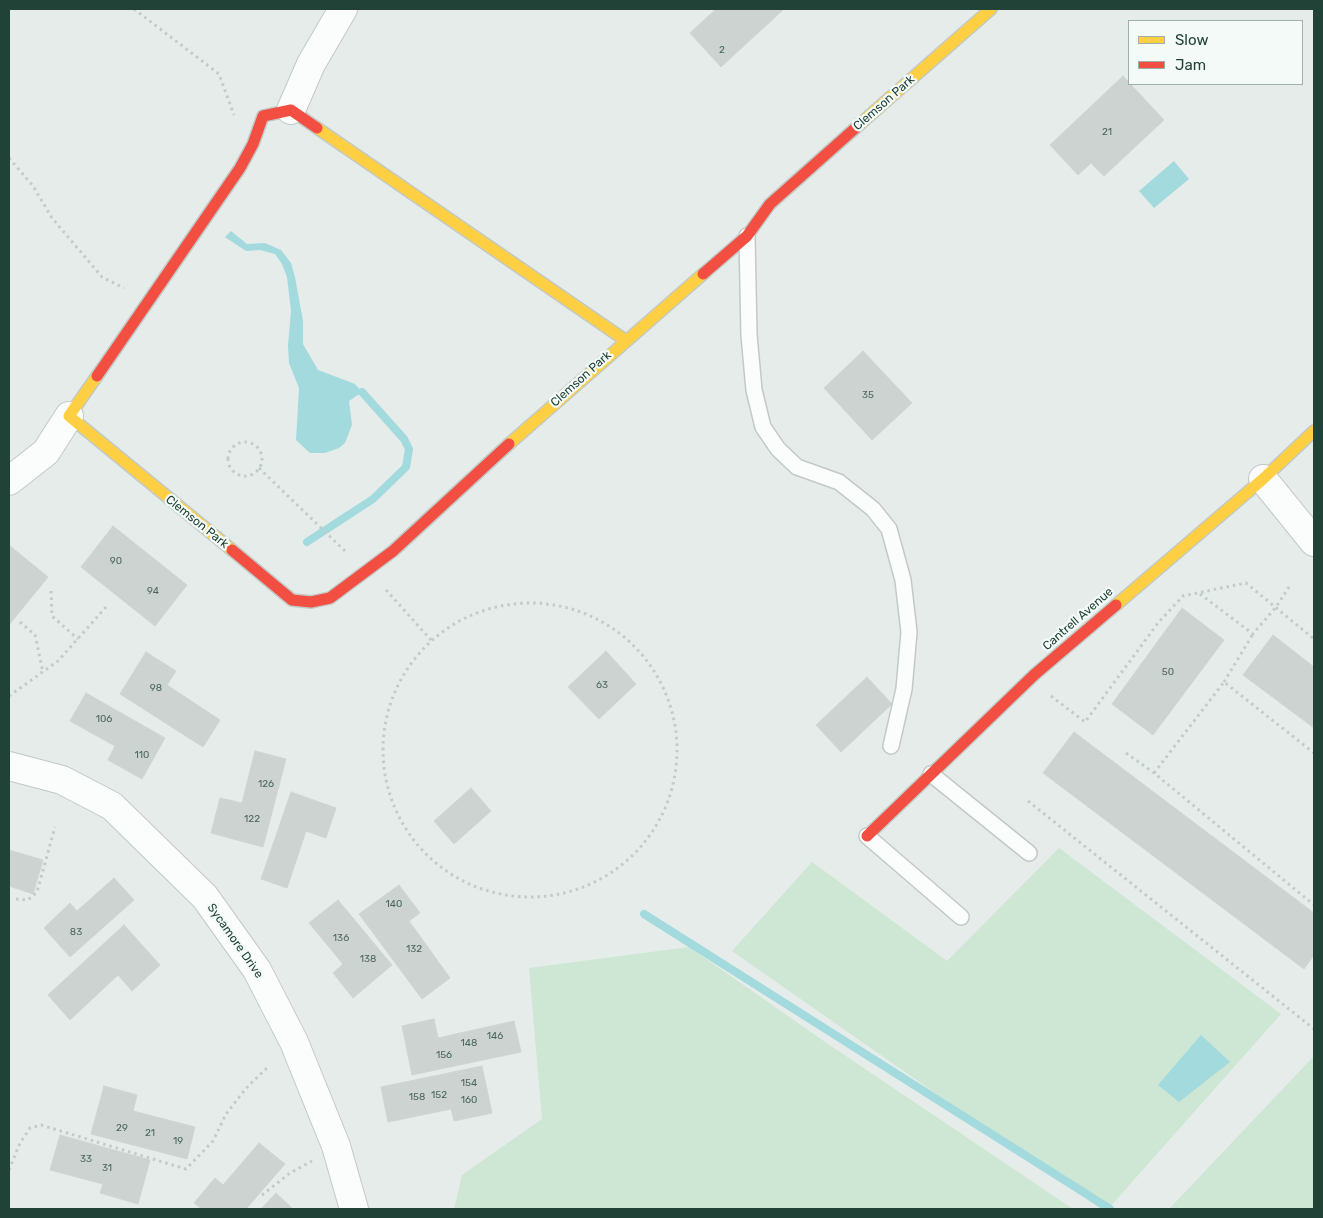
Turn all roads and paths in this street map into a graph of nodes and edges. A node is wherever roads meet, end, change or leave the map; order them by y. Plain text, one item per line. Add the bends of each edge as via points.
1 (134, 9) edge
2 (343, 9) edge
3 (991, 9) edge
4 (291, 110) junction
5 (234, 124) dead end
6 (9, 158) edge
7 (747, 236) junction
8 (132, 286) dead end
9 (625, 340) junction
10 (69, 416) junction
11 (1314, 431) edge
12 (248, 442) joint
13 (1263, 479) junction
14 (9, 481) edge
15 (1314, 542) edge
16 (1289, 586) dead end
17 (51, 591) dead end
18 (1200, 594) junction
19 (106, 607) dead end
20 (1276, 607) junction
21 (20, 622) dead end
22 (1253, 634) junction
23 (1314, 638) edge
24 (78, 639) junction
25 (431, 640) joint
26 (43, 672) junction
27 (1224, 682) junction
28 (1046, 693) dead end
29 (9, 696) edge
30 (891, 746) dead end
31 (1314, 752) edge
32 (1126, 753) dead end
33 (9, 766) edge
34 (1154, 773) junction
35 (931, 774) junction
36 (1028, 801) dead end
37 (55, 827) dead end
38 (867, 836) joint
39 (1029, 853) dead end
40 (16, 899) dead end
41 (1314, 905) edge
42 (961, 917) dead end
43 (1314, 1029) edge
44 (266, 1068) dead end
45 (316, 1161) dead end
46 (9, 1170) edge
47 (262, 1196) dead end
48 (354, 1209) edge

1 - 5 path via 219,74
2 - 4 street via 311,64
3 - 7 street, Clemson Park via 770,204
4 - 9 street, Clemson Park
4 - 10 street via 262,116 253,144 240,168
6 - 8 path via 33,186 52,218 102,277 124,288
7 - 9 street, Clemson Park
7 - 30 lane via 749,335 754,390 763,427 778,449 797,467 840,482 873,509 889,529 901,571 910,632 904,689
9 - 10 street, Clemson Park via 393,551 330,598 311,602 292,600
10 - 14 street via 46,452
11 - 13 street, Cantrell Avenue
12 - 12 path via 237,444 229,452 228,463 239,475 255,473 262,463 261,452
13 - 15 street
13 - 35 street, Cantrell Avenue via 1034,675
16 - 20 path
17 - 24 path via 52,616
18 - 20 path via 1246,583
18 - 22 path
18 - 28 path via 1182,596 1158,623 1085,722
19 - 24 path
20 - 22 path
20 - 23 path
21 - 26 path via 35,634
22 - 27 path
24 - 26 path
25 - 25 path via 454,623 480,611 507,604 535,602 564,606 590,615 615,629 636,648 654,670 667,695 675,722 677,751 675,779 666,806 653,832 634,856 609,876 581,890 550,897 519,898 488,893 460,881 434,863 412,840 396,813 386,784 382,752 385,721 395,691 410,664
26 - 29 path
27 - 31 path
27 - 34 path
32 - 34 path
33 - 48 street, Sycamore Drive via 62,780 112,806 205,897 257,970 294,1042 336,1146
34 - 41 path
35 - 38 street, Cantrell Avenue
35 - 39 lane
36 - 43 path
37 - 40 path via 37,892 28,900
38 - 42 lane
44 - 46 path via 226,1114 213,1140 186,1169 41,1125 30,1128
45 - 47 path via 310,1161 290,1173

